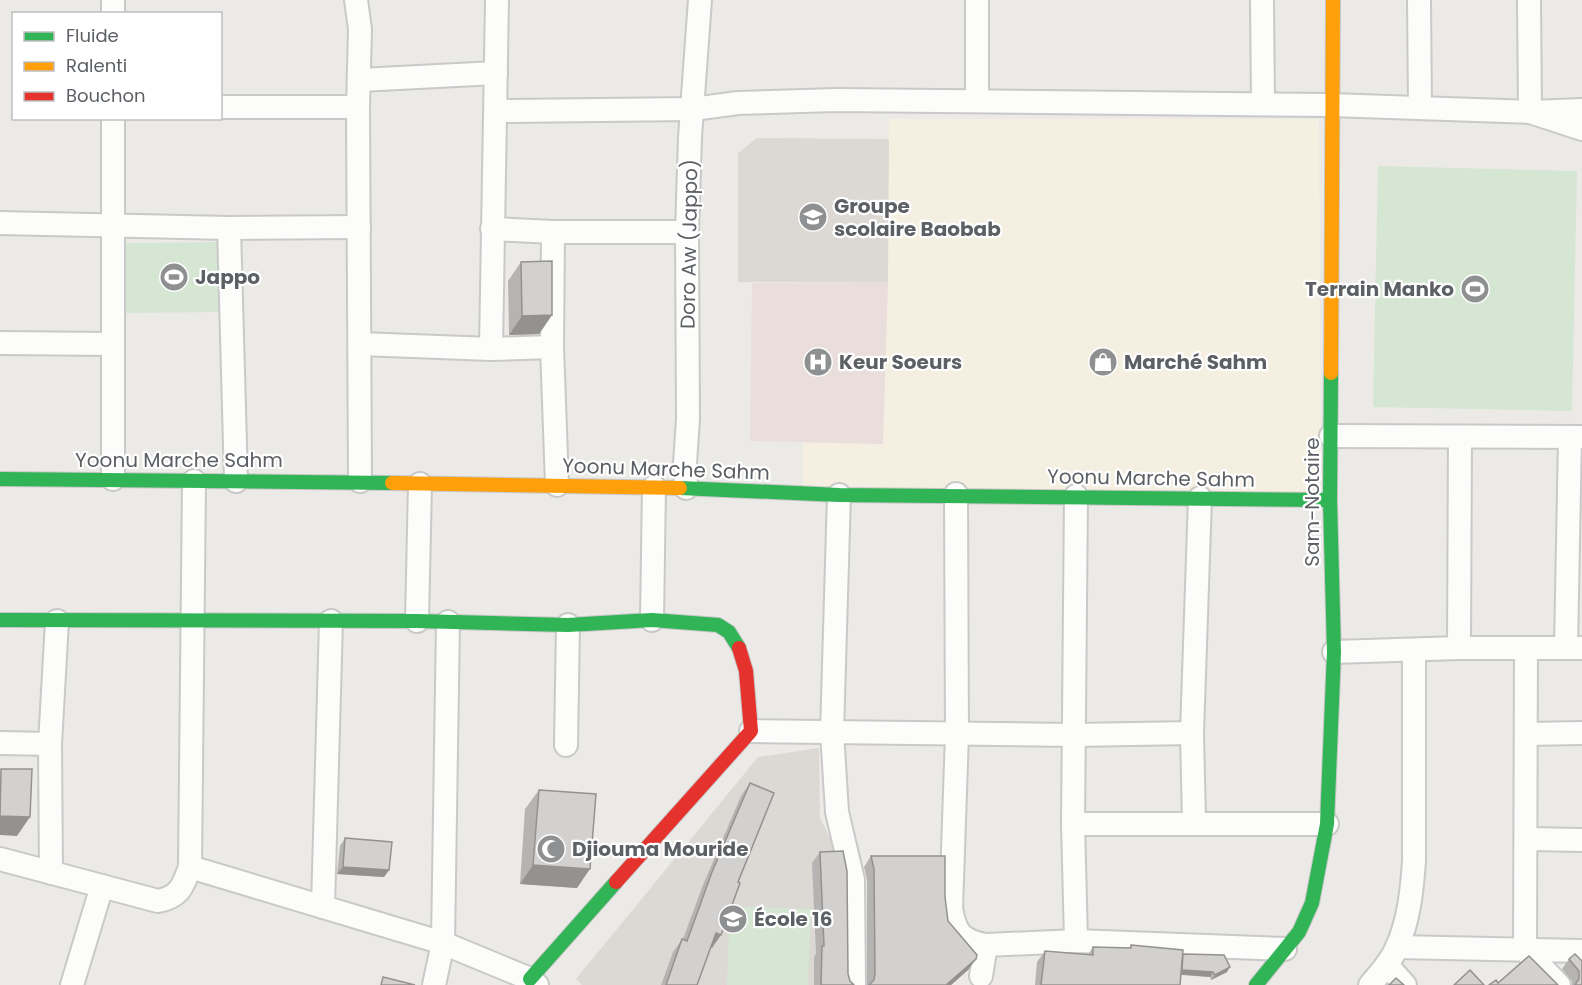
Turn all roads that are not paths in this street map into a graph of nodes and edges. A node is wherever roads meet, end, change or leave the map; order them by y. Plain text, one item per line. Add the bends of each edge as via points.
1 (356, 0) edge
2 (496, 0) edge
3 (700, 0) edge
4 (977, 0) edge
5 (1262, 0) edge
6 (1333, 0) edge
7 (1419, 0) edge
8 (1529, 0) edge
9 (496, 73) junction
10 (360, 80) junction
11 (977, 101) junction
12 (1263, 104) junction
13 (1331, 105) junction
14 (358, 106) junction
15 (222, 107) edge
16 (1420, 107) junction
17 (693, 109) junction
18 (1582, 110) edge
19 (496, 111) junction
20 (1530, 112) junction
21 (113, 120) edge
22 (1582, 129) edge
23 (0, 223) edge
24 (112, 226) junction
25 (359, 227) junction
26 (229, 228) junction
27 (492, 229) junction
28 (687, 231) junction
29 (553, 232) junction
30 (0, 343) edge
31 (112, 344) junction
32 (360, 344) junction
33 (552, 347) junction
34 (491, 349) junction
35 (1331, 436) junction
36 (1460, 437) junction
37 (1576, 437) edge
38 (0, 479) edge
39 (113, 479) junction
40 (194, 481) junction
41 (236, 481) junction
42 (360, 481) junction
43 (420, 484) junction
44 (557, 485) junction
45 (654, 487) junction
46 (686, 488) junction
47 (956, 494) junction
48 (839, 495) junction
49 (1076, 496) junction
50 (1200, 498) junction
51 (1330, 500) junction
52 (0, 620) edge
53 (193, 620) junction
54 (652, 620) junction
55 (57, 621) junction
56 (331, 621) junction
57 (417, 621) junction
58 (448, 622) junction
59 (568, 625) junction
60 (1459, 648) junction
61 (1526, 648) junction
62 (1574, 648) edge
63 (1414, 650) junction
64 (1334, 652) junction
65 (751, 731) junction
66 (832, 732) junction
67 (1192, 733) junction
68 (1582, 733) edge
69 (957, 734) junction
70 (1526, 734) junction
71 (1074, 735) junction
72 (0, 743) edge
73 (50, 744) junction
74 (567, 745) dead end
75 (1194, 822) junction
76 (1073, 824) junction
77 (1327, 824) junction
78 (1526, 839) junction
79 (1582, 840) edge
80 (0, 859) edge
81 (190, 867) junction
82 (51, 873) junction
83 (102, 886) junction
84 (324, 907) junction
85 (1076, 941) junction
86 (443, 943) junction
87 (986, 945) junction
88 (1285, 950) junction
89 (1525, 950) junction
90 (1582, 951) edge
91 (1392, 956) junction
92 (533, 982) edge
93 (981, 982) edge
94 (72, 985) edge
95 (434, 985) edge
96 (854, 985) edge
97 (1256, 985) edge
98 (1370, 985) edge
99 (1405, 985) edge
100 (1559, 985) edge

1 - 10 street
2 - 9 street
3 - 17 street, Doro Aw (Jappo)
4 - 11 street
5 - 12 street
6 - 13 street, Sam-Notaire
7 - 16 street
8 - 20 street
9 - 10 street
9 - 19 street
10 - 14 street
11 - 12 street
11 - 17 street via 825,100
12 - 13 street
13 - 16 street
13 - 35 street, Sam-Notaire
14 - 15 street
14 - 25 street
16 - 20 street
17 - 19 street
17 - 28 street, Doro Aw (Jappo)
18 - 20 street
19 - 27 street
20 - 22 street
21 - 24 street
23 - 24 street
24 - 26 street
24 - 31 street
25 - 26 street
25 - 32 street
26 - 41 street
27 - 29 street
27 - 34 street
28 - 29 street
28 - 46 street, Doro Aw (Jappo)
29 - 33 street
30 - 31 street
31 - 39 street
32 - 34 street
32 - 42 street
33 - 34 street
33 - 44 street
35 - 36 street
35 - 51 street, Sam-Notaire
36 - 37 street
36 - 60 street
37 - 62 street
38 - 39 street, Yoonu Marche Sahm
39 - 40 street, Yoonu Marche Sahm
40 - 41 street, Yoonu Marche Sahm
40 - 53 street
41 - 42 street, Yoonu Marche Sahm
42 - 43 street, Yoonu Marche Sahm
43 - 44 street, Yoonu Marche Sahm
43 - 57 street
44 - 45 street, Yoonu Marche Sahm
45 - 46 street, Yoonu Marche Sahm
45 - 54 street
46 - 48 street, Yoonu Marche Sahm
47 - 48 street, Yoonu Marche Sahm
47 - 49 street, Yoonu Marche Sahm
47 - 69 street
48 - 66 street
49 - 50 street, Yoonu Marche Sahm
49 - 71 street
50 - 51 street, Yoonu Marche Sahm
50 - 67 street
51 - 64 street, Sam-Notaire
52 - 55 street
53 - 55 street
53 - 56 street
53 - 81 street
54 - 59 street
54 - 65 street via 718,625 731,632 742,653
55 - 73 street
56 - 57 street
56 - 84 street
57 - 58 street
58 - 59 street
58 - 86 street
59 - 74 street
60 - 61 street
60 - 63 street
61 - 62 street
61 - 70 street
63 - 64 street
63 - 91 street via 1414,861 1408,911
64 - 77 street, Sam-Notaire
65 - 66 street
65 - 92 street
66 - 69 street
66 - 96 street via 837,812 853,880
67 - 71 street
67 - 75 street
68 - 70 street
69 - 71 street
69 - 87 street via 953,923 963,938
70 - 78 street
71 - 76 street
72 - 73 street
73 - 82 street
75 - 76 street
75 - 77 street
76 - 85 street
77 - 88 street, Sam-Notaire via 1312,903 1299,932
78 - 79 street
78 - 89 street
80 - 82 street
81 - 83 street via 182,888 169,899 158,901
81 - 84 street
82 - 83 street
83 - 94 street
84 - 86 street
85 - 87 street
85 - 88 street
86 - 92 street
86 - 95 street
87 - 93 street
88 - 97 street, Sam-Notaire
89 - 90 street
89 - 91 street
89 - 100 street
91 - 98 street
91 - 99 street

